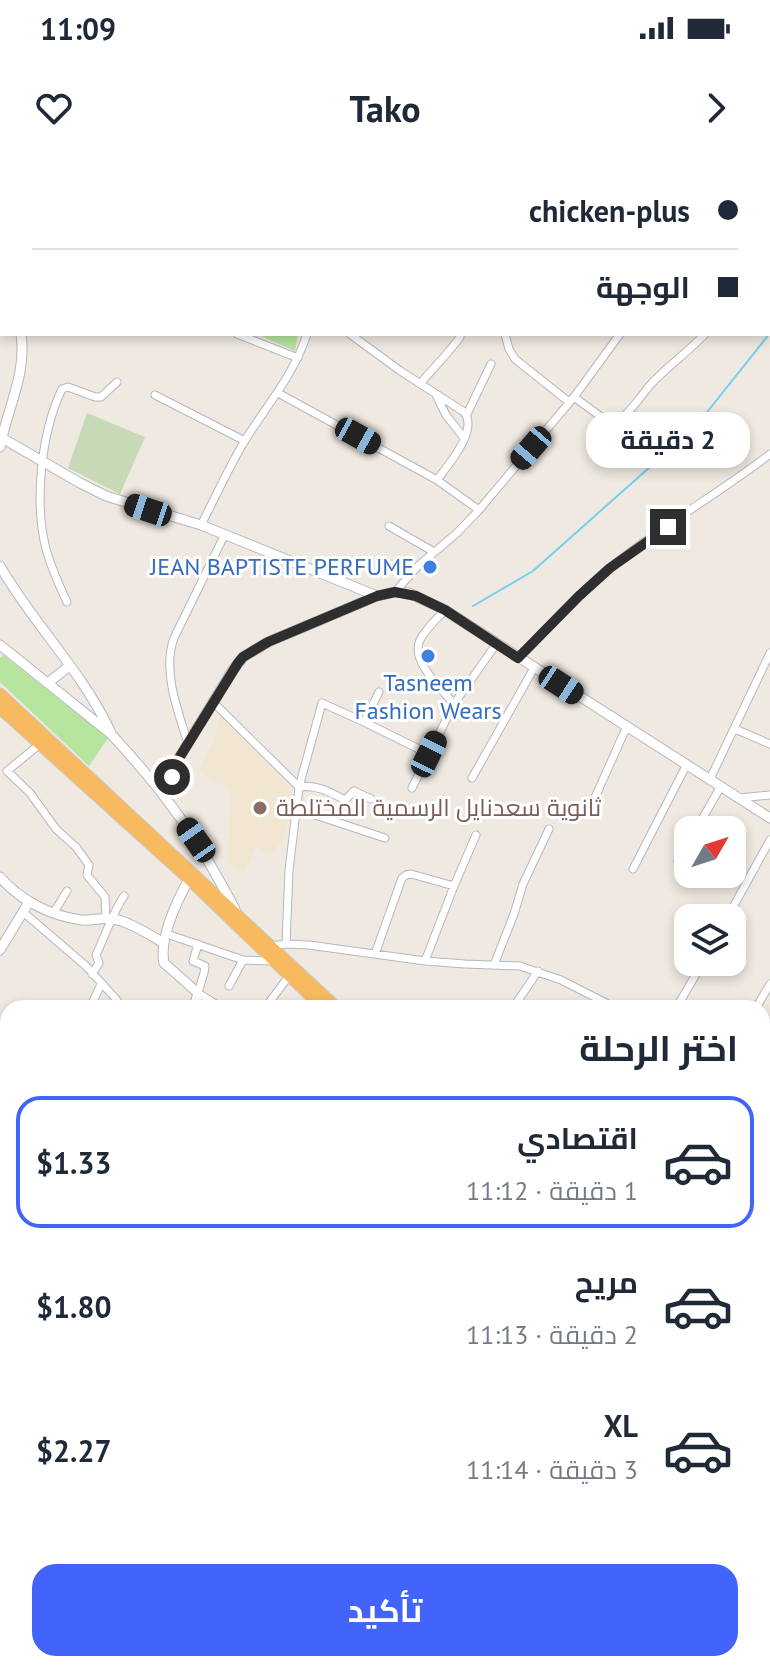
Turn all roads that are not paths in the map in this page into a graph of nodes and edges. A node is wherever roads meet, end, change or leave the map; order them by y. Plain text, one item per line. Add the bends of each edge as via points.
1 (21, 336) edge
2 (242, 336) edge
3 (306, 336) edge
4 (353, 336) edge
5 (506, 336) edge
6 (618, 336) edge
7 (703, 336) edge
8 (460, 337) dead end
9 (298, 358) junction
10 (491, 364) dead end
11 (117, 382) dead end
12 (420, 384) junction
13 (278, 393) junction
14 (155, 395) dead end
15 (436, 395) junction
16 (571, 399) junction
17 (467, 414) junction
18 (464, 438) junction
19 (1, 441) edge
20 (245, 441) junction
21 (770, 454) edge
22 (41, 461) junction
23 (437, 480) junction
24 (479, 510) junction
25 (201, 525) junction
26 (389, 526) dead end
27 (225, 534) junction
28 (434, 552) junction
29 (0, 566) edge
30 (348, 585) junction
31 (395, 592) junction
32 (377, 596) junction
33 (67, 602) dead end
34 (354, 605) junction
35 (445, 610) junction
36 (497, 643) junction
37 (1, 646) edge
38 (770, 653) edge
39 (518, 658) junction
40 (69, 666) junction
41 (534, 668) junction
42 (48, 683) junction
43 (379, 692) dead end
44 (0, 694) edge
45 (213, 702) junction
46 (454, 704) junction
47 (0, 708) edge
48 (364, 722) junction
49 (627, 726) junction
50 (735, 729) junction
51 (111, 734) junction
52 (188, 743) junction
53 (40, 744) junction
54 (770, 744) edge
55 (429, 754) junction
56 (176, 763) junction
57 (687, 764) junction
58 (3, 769) edge
59 (472, 778) dead end
60 (710, 779) junction
61 (151, 780) junction
62 (721, 786) junction
63 (299, 787) junction
64 (412, 788) dead end
65 (770, 795) edge
66 (166, 797) junction
67 (740, 798) junction
68 (371, 799) dead end
69 (593, 802) dead end
70 (297, 809) junction
71 (704, 816) edge
72 (770, 818) edge
73 (549, 829) dead end
74 (476, 835) dead end
75 (385, 838) dead end
76 (770, 840) edge
77 (633, 869) dead end
78 (0, 877) edge
79 (189, 879) junction
80 (454, 886) junction
81 (67, 891) dead end
82 (124, 896) dead end
83 (735, 904) edge
84 (26, 907) junction
85 (54, 912) junction
86 (237, 915) junction
87 (109, 919) junction
88 (166, 938) junction
89 (198, 944) junction
90 (286, 944) junction
91 (0, 950) edge
92 (270, 954) junction
93 (375, 954) junction
94 (243, 960) junction
95 (425, 961) junction
96 (494, 965) junction
97 (538, 971) junction
98 (92, 974) junction
99 (289, 976) junction
100 (695, 976) edge
101 (101, 984) junction
102 (229, 986) dead end
103 (198, 993) junction
104 (94, 1000) edge
105 (117, 1000) edge
106 (196, 1000) edge
107 (209, 1000) edge
108 (271, 1000) edge
109 (314, 1000) edge
110 (327, 1000) edge
111 (518, 1000) edge
112 (600, 1000) edge
113 (681, 1000) edge

1 - 19 street via 22,365
2 - 9 street
3 - 9 street
4 - 12 street
5 - 16 street via 515,359
6 - 16 street
7 - 16 street via 618,421
8 - 12 street
9 - 13 street
10 - 17 street
11 - 22 street via 101,397 62,389
12 - 15 street
13 - 20 street
13 - 23 street
14 - 20 street
15 - 17 street
15 - 18 street
16 - 24 street
17 - 18 street
18 - 23 street
19 - 22 street
20 - 25 street
21 - 39 street via 610,568
22 - 25 street via 106,496
22 - 33 street via 43,536
23 - 24 street
24 - 28 street
25 - 27 street
26 - 28 street
27 - 30 street
27 - 52 street via 171,647 169,667
28 - 31 street
29 - 40 street
30 - 32 street
30 - 34 street
31 - 32 street
31 - 35 street
32 - 34 street
34 - 45 street via 243,657
35 - 36 street
35 - 46 street via 425,631 418,654
36 - 39 street
36 - 46 street
37 - 42 street
38 - 50 street
39 - 41 street
40 - 42 street
40 - 51 street
41 - 49 street
41 - 59 street
42 - 51 street
43 - 48 street
44 - 86 highway
45 - 52 street
45 - 63 street
46 - 55 street
47 - 53 highway
48 - 55 street
48 - 63 street via 322,703
49 - 57 street
49 - 69 street
50 - 54 street
50 - 60 street
51 - 61 street
52 - 56 street
53 - 58 street
53 - 79 highway
55 - 64 street
56 - 61 street
56 - 66 street
57 - 60 street
57 - 77 street
58 - 87 street via 30,793 89,865 87,875 105,897
60 - 62 street
61 - 66 street
62 - 67 street
62 - 71 street
63 - 68 street via 327,790 345,800 354,791
63 - 70 street
65 - 67 street
66 - 86 street
67 - 72 street
70 - 75 street
70 - 90 street
73 - 96 street
74 - 80 street
76 - 83 street
78 - 84 street
79 - 88 street
79 - 92 highway
80 - 93 street via 404,876
80 - 95 street
81 - 85 street
82 - 87 street
84 - 85 street
84 - 91 street
84 - 98 street
85 - 87 street via 83,920
86 - 92 highway
87 - 88 street
87 - 98 street
88 - 89 street
88 - 103 street via 164,963
89 - 94 street
89 - 103 street via 193,961 205,966
90 - 92 street
90 - 93 street
92 - 94 street
92 - 99 highway
92 - 110 highway
93 - 95 street
94 - 102 street
95 - 96 street
96 - 97 street
97 - 111 street
97 - 112 street
98 - 101 street
99 - 108 street
99 - 109 highway
100 - 113 street
101 - 104 street
101 - 105 street
103 - 106 street
103 - 107 street

